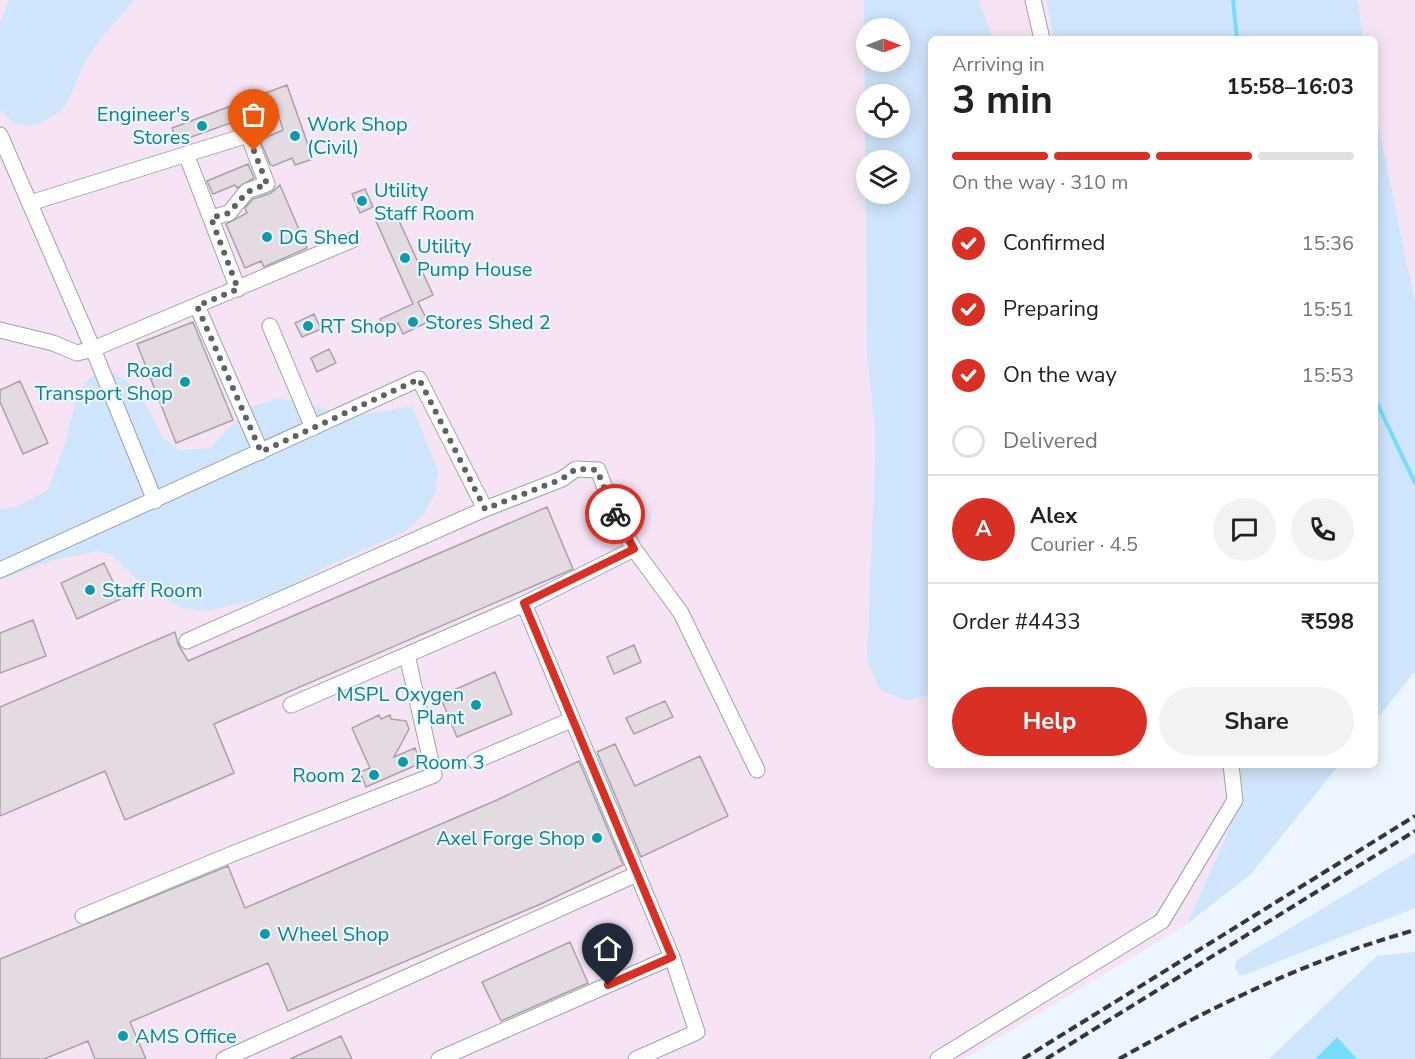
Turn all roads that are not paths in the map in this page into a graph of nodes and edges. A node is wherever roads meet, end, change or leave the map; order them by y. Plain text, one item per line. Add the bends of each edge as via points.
1 (1034, 0) edge
2 (1041, 36) edge
3 (0, 135) edge
4 (186, 154) junction
5 (30, 202) junction
6 (211, 218) junction
7 (352, 240) dead end
8 (238, 289) junction
9 (197, 306) junction
10 (270, 326) dead end
11 (0, 330) edge
12 (93, 349) junction
13 (313, 428) junction
14 (261, 452) junction
15 (155, 501) junction
16 (485, 509) junction
17 (634, 549) junction
18 (0, 570) edge
19 (524, 603) junction
20 (187, 641) dead end
21 (407, 655) junction
22 (291, 705) dead end
23 (571, 720) junction
24 (475, 761) dead end
25 (1231, 768) edge
26 (757, 770) dead end
27 (637, 874) junction
28 (83, 916) dead end
29 (672, 957) junction
30 (224, 1059) edge
31 (439, 1059) edge
32 (636, 1059) edge
33 (938, 1059) edge

1 - 2 lane
3 - 5 lane
4 - 5 lane
4 - 6 lane
4 - 6 lane via 248,135 267,184 247,192 229,213
5 - 12 lane
6 - 8 lane
7 - 8 lane
8 - 9 lane
9 - 12 lane
9 - 14 lane
10 - 13 lane
11 - 12 lane via 77,353
12 - 15 lane
13 - 14 lane
13 - 16 lane via 419,379
14 - 15 lane
15 - 18 lane
16 - 17 lane via 562,479 576,469 597,470
16 - 20 lane
17 - 19 lane
17 - 26 lane via 681,613
19 - 21 lane
19 - 23 lane
21 - 22 lane
21 - 28 lane via 434,776
23 - 24 lane
23 - 27 lane via 579,731
25 - 33 lane via 1235,800 1162,921
27 - 29 lane
27 - 30 lane
29 - 31 lane
29 - 32 lane via 696,1032

